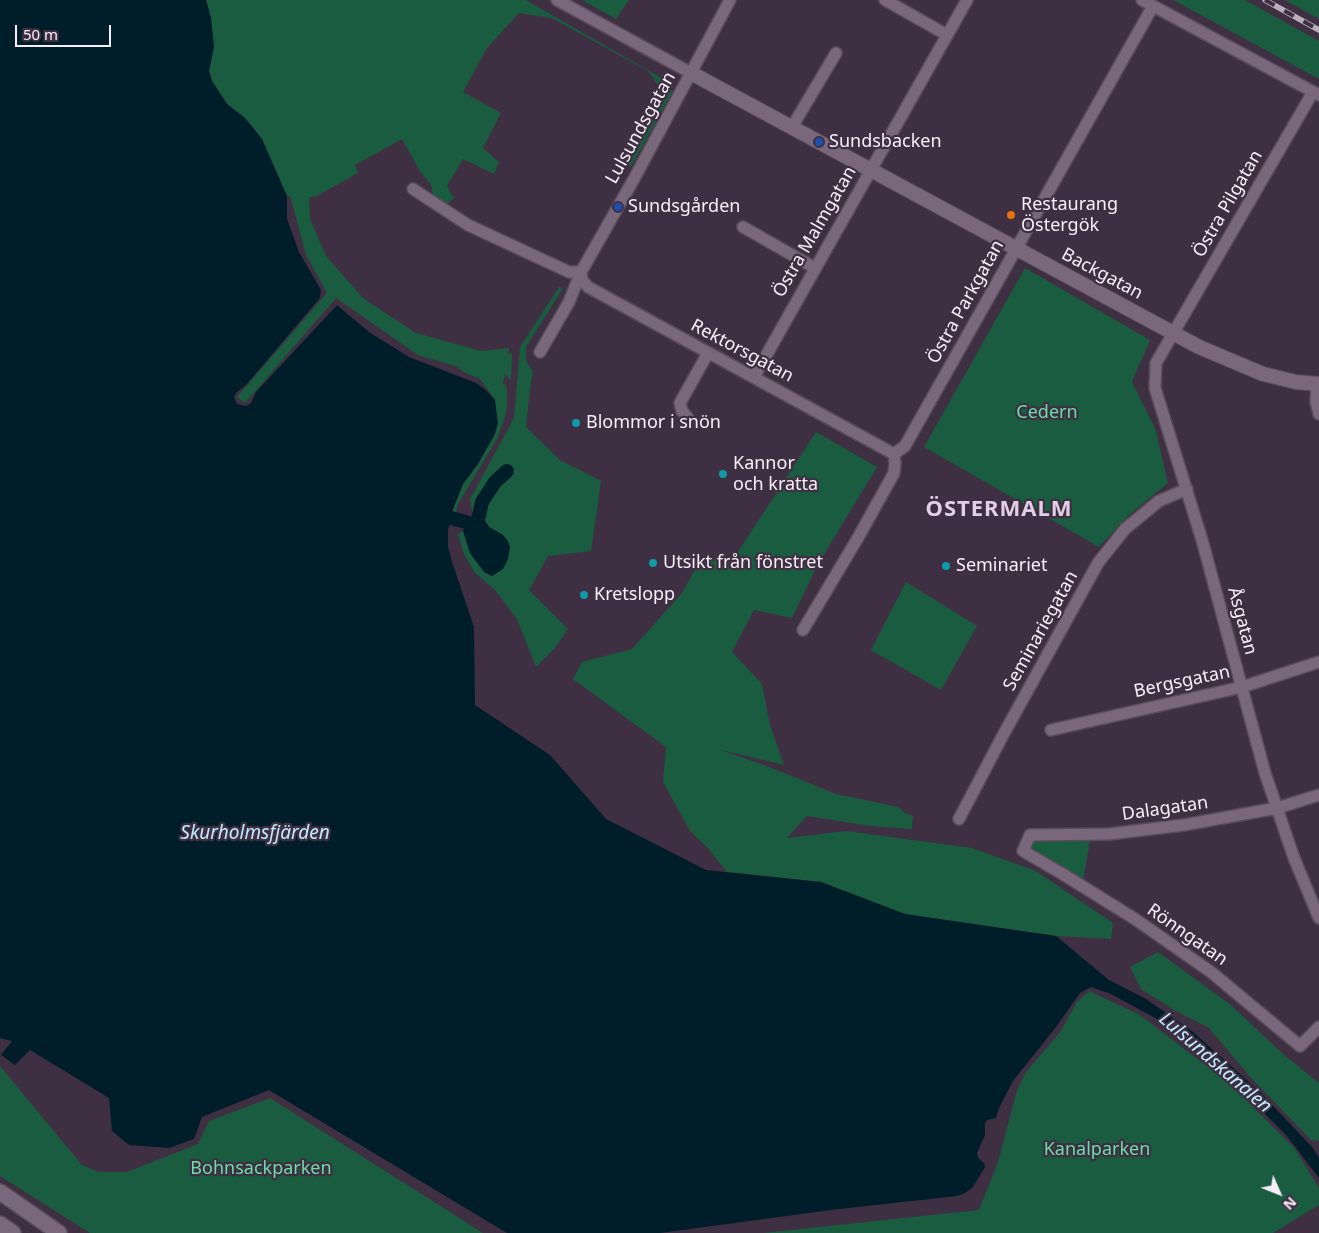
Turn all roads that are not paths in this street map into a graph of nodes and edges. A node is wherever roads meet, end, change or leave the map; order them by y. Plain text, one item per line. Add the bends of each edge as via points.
1 (557, 0) edge
2 (730, 0) edge
3 (885, 0) edge
4 (967, 0) edge
5 (1142, 0) edge
6 (1153, 6) junction
7 (947, 35) junction
8 (836, 53) dead end
9 (691, 73) junction
10 (1316, 93) edge
11 (792, 127) junction
12 (871, 170) junction
13 (413, 189) dead end
14 (743, 227) dead end
15 (1016, 248) junction
16 (815, 268) junction
17 (581, 272) junction
18 (1174, 334) junction
19 (540, 352) dead end
20 (708, 352) junction
21 (754, 377) junction
22 (1318, 384) edge
23 (1319, 414) edge
24 (689, 419) dead end
25 (894, 454) junction
26 (1187, 489) junction
27 (803, 630) dead end
28 (1319, 662) edge
29 (1242, 687) junction
30 (1051, 730) dead end
31 (1319, 795) edge
32 (1277, 808) junction
33 (959, 819) dead end
34 (1023, 851) joint
35 (1319, 918) edge
36 (1319, 1027) edge
37 (0, 1192) edge
38 (0, 1224) edge
39 (13, 1233) edge
40 (59, 1233) edge

1 - 9 street
2 - 9 street, Lulsundsgatan
3 - 7 street
4 - 7 street, Östra Malmgatan
5 - 6 street
6 - 10 street
6 - 15 street, Östra Parkgatan
7 - 12 street, Östra Malmgatan
8 - 11 street
9 - 11 street, Backgatan
9 - 17 street, Lulsundsgatan
10 - 18 street, Östra Pilgatan
11 - 12 street, Backgatan
12 - 15 street, Backgatan
12 - 16 street, Östra Malmgatan
13 - 17 street via 468,225 569,272
14 - 16 street
15 - 18 street, Backgatan
15 - 25 street, Östra Parkgatan via 905,446
16 - 21 street, Östra Malmgatan
17 - 19 street, Lulsundsgatan via 569,302
17 - 20 street, Rektorsgatan via 588,287
18 - 22 street, Backgatan via 1263,374
18 - 26 street, Åsgatan via 1156,363 1155,388
20 - 21 street, Rektorsgatan
20 - 24 street via 680,403
21 - 25 street, Rektorsgatan
22 - 23 street via 1316,402
25 - 27 street via 894,473
26 - 29 street, Åsgatan
26 - 33 street, Seminariegatan via 1159,501 1125,529 1098,563
28 - 29 street, Bergsgatan
29 - 30 street, Bergsgatan
29 - 32 street, Åsgatan
31 - 32 street, Dalagatan
32 - 34 street, Dalagatan via 1128,832 1030,835
32 - 35 street, Åsgatan
34 - 36 street, Rönngatan via 1119,909 1211,972 1300,1046
37 - 40 main road
38 - 39 main road

